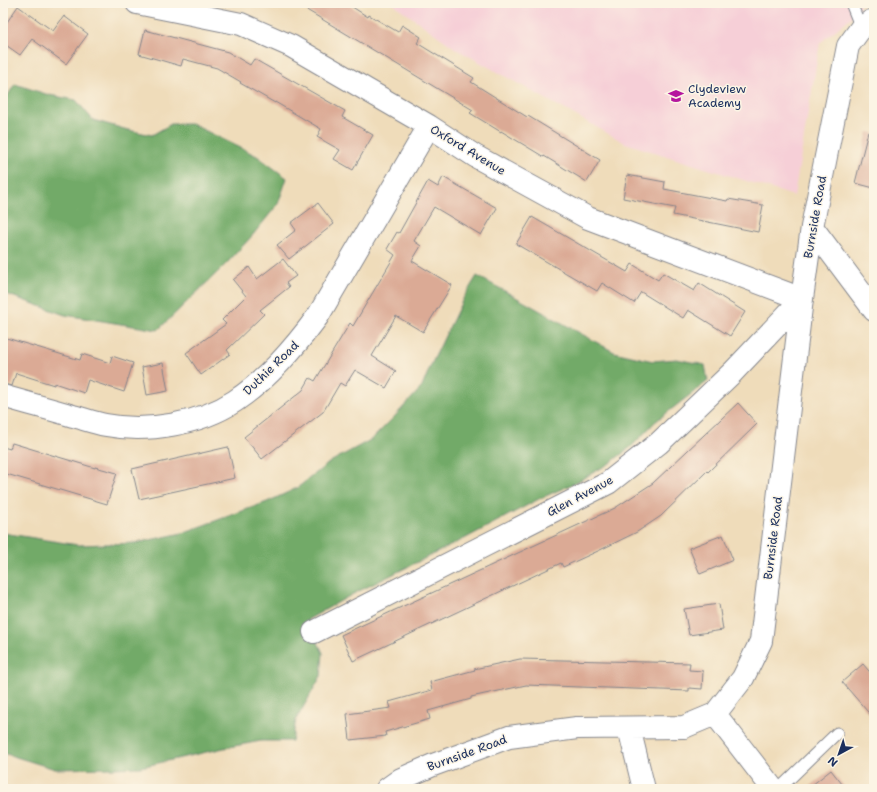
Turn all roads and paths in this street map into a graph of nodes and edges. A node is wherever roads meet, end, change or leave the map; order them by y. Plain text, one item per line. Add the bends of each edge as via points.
1 (137, 3) edge
2 (852, 3) edge
3 (868, 25) edge
4 (429, 126) junction
5 (812, 227) junction
6 (802, 300) junction
7 (874, 310) edge
8 (3, 396) edge
9 (314, 632) dead end
10 (715, 714) junction
11 (629, 728) junction
12 (837, 733) dead end
13 (387, 789) edge
14 (644, 789) edge
15 (772, 789) edge
16 (779, 789) edge

1 - 4 street, Oxford Avenue via 241,24 291,46
2 - 3 lane
3 - 5 street, Burnside Road via 848,46
4 - 6 street, Oxford Avenue via 475,156 588,218
4 - 8 street, Duthie Road via 318,316 282,360 234,401 186,422 162,427 136,428 106,425
5 - 6 street, Burnside Road
5 - 7 street
6 - 9 street, Glen Avenue via 733,372 659,443 608,483
6 - 10 street, Burnside Road via 761,641 743,678
10 - 11 street, Burnside Road via 684,727
10 - 15 street
11 - 13 street, Burnside Road via 578,728 509,737 433,765 401,779
11 - 14 street
12 - 16 lane

